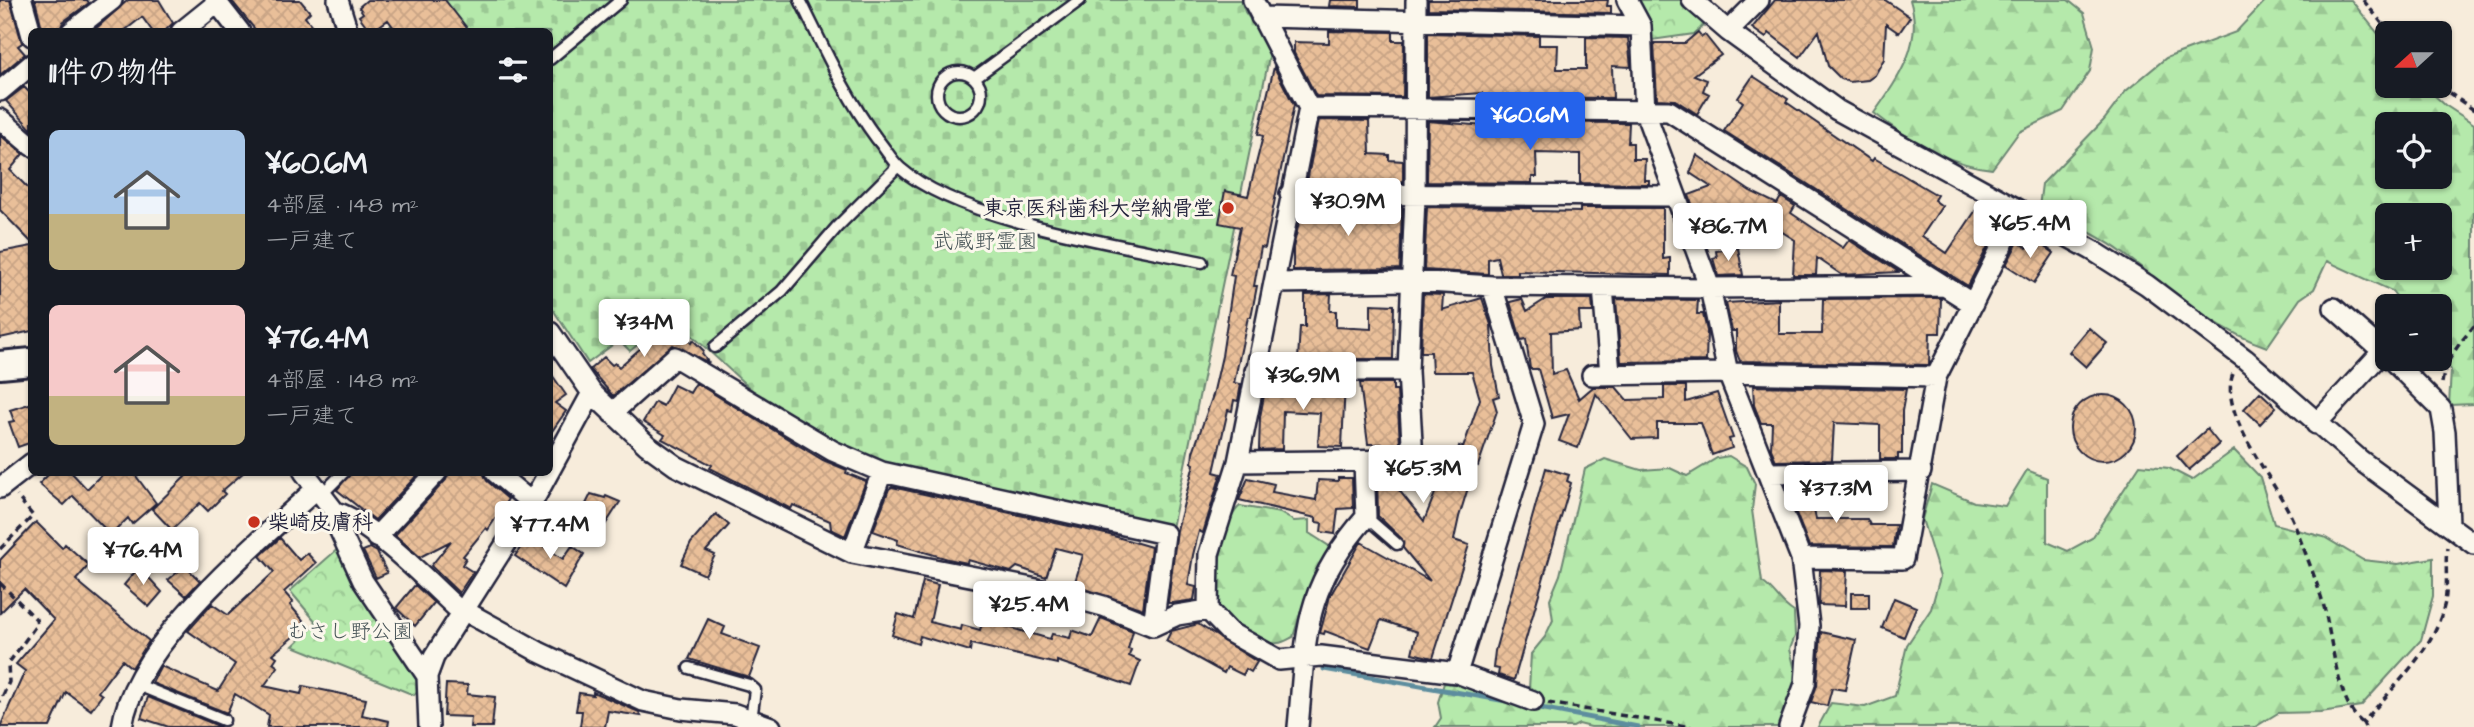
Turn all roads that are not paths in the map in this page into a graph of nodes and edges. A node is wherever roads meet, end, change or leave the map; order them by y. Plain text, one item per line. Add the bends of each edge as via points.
1 (22, 0) edge
2 (111, 0) edge
3 (621, 0) edge
4 (800, 0) edge
5 (1080, 0) edge
6 (1416, 0) edge
7 (1627, 0) edge
8 (1692, 0) edge
9 (1759, 0) edge
10 (216, 1) edge
11 (343, 3) edge
12 (1257, 9) edge
13 (1415, 20) junction
14 (1641, 26) junction
15 (30, 28) edge
16 (76, 28) edge
17 (186, 28) edge
18 (237, 28) edge
19 (347, 28) edge
20 (1728, 32) junction
21 (553, 57) edge
22 (28, 67) edge
23 (974, 78) junction
24 (0, 91) edge
25 (1309, 108) junction
26 (1416, 110) junction
27 (1645, 111) junction
28 (0, 120) edge
29 (28, 143) edge
30 (898, 166) junction
31 (1290, 194) junction
32 (1416, 196) junction
33 (1675, 196) junction
34 (2020, 212) junction
35 (1202, 262) dead end
36 (1412, 281) junction
37 (1274, 283) junction
38 (1492, 286) junction
39 (1944, 286) junction
40 (1603, 287) junction
41 (1710, 288) junction
42 (1973, 304) junction
43 (2334, 308) dead end
44 (553, 336) edge
45 (2375, 344) edge
46 (715, 347) dead end
47 (28, 362) edge
48 (0, 365) edge
49 (2375, 367) edge
50 (1255, 371) junction
51 (1408, 371) junction
52 (2403, 371) edge
53 (1728, 373) junction
54 (1937, 377) junction
55 (592, 393) junction
56 (612, 413) junction
57 (2316, 424) junction
58 (1364, 461) junction
59 (1238, 462) junction
60 (553, 464) edge
61 (28, 466) edge
62 (1921, 471) junction
63 (882, 472) junction
64 (1768, 473) junction
65 (307, 476) edge
66 (339, 476) edge
67 (433, 476) edge
68 (500, 476) edge
69 (547, 476) edge
70 (2, 486) edge
71 (320, 491) junction
72 (532, 503) junction
73 (335, 512) junction
74 (1366, 517) junction
75 (2449, 524) junction
76 (376, 537) junction
77 (1398, 544) dead end
78 (2474, 544) edge
79 (852, 553) junction
80 (1801, 558) junction
81 (1208, 610) junction
82 (462, 611) junction
83 (1153, 626) junction
84 (1305, 659) junction
85 (689, 668) dead end
86 (1457, 673) junction
87 (427, 676) junction
88 (138, 685) junction
89 (1532, 701) road end
90 (224, 720) dead end
91 (751, 720) junction
92 (122, 727) edge
93 (429, 727) edge
94 (771, 727) edge
95 (1298, 727) edge
96 (1789, 727) edge

1 - 15 street
2 - 16 street
3 - 21 lane
4 - 30 lane via 850,103
5 - 23 lane
6 - 13 street
7 - 14 street
8 - 20 street
9 - 20 street
10 - 17 street
10 - 18 street
11 - 19 street
12 - 13 street
12 - 25 street
13 - 14 street
13 - 26 street
14 - 27 street
20 - 34 street via 1837,110
22 - 24 street
23 - 23 lane via 981,90 974,110 961,116 942,107 937,94 947,75 961,72
25 - 26 street
25 - 31 street
26 - 27 street
26 - 32 street
27 - 33 street
27 - 39 street via 1669,111
28 - 29 street
30 - 35 lane via 955,201 1052,229
30 - 46 lane via 782,291
31 - 32 street
31 - 37 street
32 - 33 street
32 - 36 street
33 - 41 street
34 - 42 street
34 - 57 street via 2147,285 2245,359
36 - 37 street
36 - 38 street
36 - 51 street
37 - 50 street
38 - 40 street
38 - 86 street via 1534,424
39 - 41 street
39 - 42 street
40 - 41 street
40 - 53 street via 1601,374
41 - 53 street
42 - 54 street
43 - 45 street
44 - 55 street
47 - 48 street
49 - 57 street
50 - 51 street
50 - 59 street
51 - 58 street via 1413,460
52 - 75 street via 2441,410
53 - 54 street
53 - 64 street
54 - 62 street
55 - 56 street
55 - 60 street
56 - 63 street via 675,357 833,451
56 - 79 street via 676,466
57 - 75 street
58 - 59 street
58 - 74 street
59 - 81 street via 1209,554
61 - 70 street
62 - 64 street
62 - 80 street via 1903,559
63 - 79 street
63 - 83 street via 1165,534
64 - 80 street
65 - 71 street
66 - 71 lane
67 - 76 street
68 - 72 street
69 - 72 street
71 - 73 street
71 - 88 street via 194,603
72 - 82 street
73 - 76 street via 347,515
73 - 87 street via 363,581
74 - 77 lane
74 - 84 street via 1342,544 1315,595 1306,626
75 - 78 street
76 - 82 street
79 - 83 street via 1052,592
80 - 96 street via 1809,626 1805,684
81 - 83 street via 1177,615
81 - 84 street via 1229,632 1279,660
82 - 87 street
82 - 91 street via 643,701
84 - 86 street via 1321,656
84 - 95 street
85 - 91 lane via 755,690
86 - 89 street
87 - 93 street
88 - 90 lane
88 - 92 street
91 - 94 street

